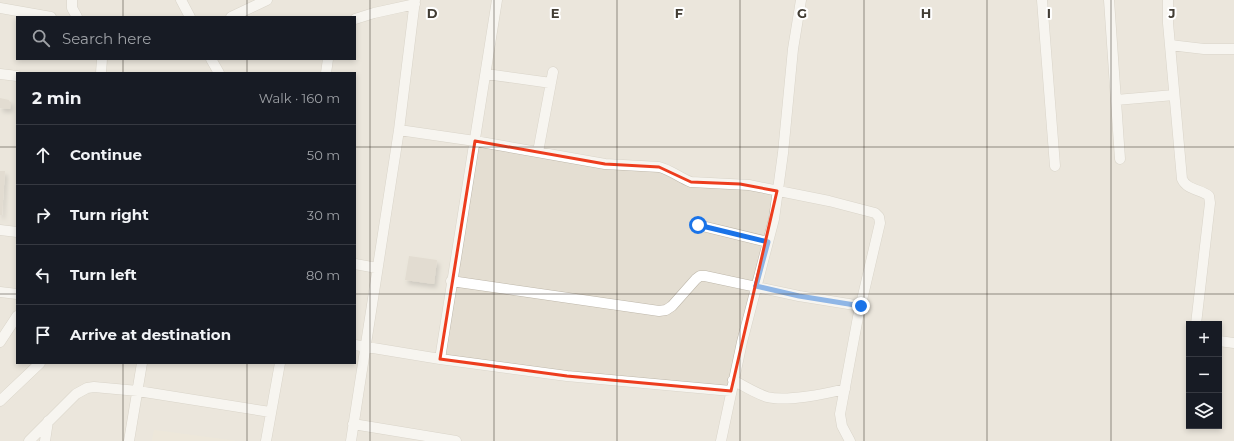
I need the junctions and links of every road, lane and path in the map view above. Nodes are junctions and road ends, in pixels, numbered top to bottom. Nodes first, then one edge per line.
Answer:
1 (72, 0) edge
2 (181, 0) edge
3 (267, 0) edge
4 (497, 0) edge
5 (801, 0) edge
6 (1042, 0) edge
7 (1109, 0) edge
8 (1168, 0) edge
9 (415, 2) edge
10 (0, 8) edge
11 (45, 16) edge
12 (76, 16) edge
13 (189, 16) edge
14 (233, 16) edge
15 (356, 19) edge
16 (1170, 45) junction
17 (1234, 49) edge
18 (102, 60) edge
19 (212, 60) edge
20 (328, 60) edge
21 (101, 72) edge
22 (218, 72) edge
23 (326, 72) edge
24 (553, 72) dead end
25 (0, 74) edge
26 (486, 74) junction
27 (16, 76) edge
28 (551, 83) junction
29 (1174, 95) junction
30 (1116, 100) junction
31 (399, 130) junction
32 (475, 141) junction
33 (538, 152) junction
34 (1120, 159) dead end
35 (1055, 166) dead end
36 (777, 190) junction
37 (698, 225) dead end
38 (0, 230) edge
39 (16, 232) edge
40 (768, 242) junction
41 (356, 264) edge
42 (377, 268) junction
43 (452, 281) junction
44 (756, 286) junction
45 (0, 292) edge
46 (16, 294) edge
47 (861, 306) junction
48 (16, 318) edge
49 (1196, 321) edge
50 (1222, 341) edge
51 (0, 342) edge
52 (1234, 343) edge
53 (360, 346) edge
54 (440, 359) junction
55 (39, 364) edge
56 (142, 364) edge
57 (280, 364) edge
58 (733, 380) junction
59 (845, 389) junction
60 (138, 391) junction
61 (731, 391) junction
62 (0, 401) edge
63 (270, 412) junction
64 (48, 421) junction
65 (353, 424) junction
66 (428, 439) edge
67 (29, 441) edge
68 (45, 441) edge
69 (129, 441) edge
70 (266, 441) edge
71 (351, 441) edge
72 (456, 441) edge
73 (721, 441) edge
74 (850, 441) edge

1 - 12 street
2 - 13 street
3 - 14 street
4 - 26 street
5 - 36 street
6 - 35 street
7 - 30 street
8 - 16 street
9 - 15 street
9 - 31 street
10 - 11 street
16 - 17 street
16 - 29 street
18 - 21 street
19 - 22 street
20 - 23 street
24 - 28 street
25 - 27 street
26 - 28 street
26 - 32 street
28 - 33 street
29 - 30 street
29 - 49 street
30 - 34 street
31 - 32 street
31 - 42 street
32 - 33 street
32 - 43 street
33 - 36 street
36 - 40 street
36 - 47 street
37 - 40 street
38 - 39 street
40 - 44 street
41 - 42 street
42 - 53 street
43 - 44 street
43 - 54 street
44 - 47 street
44 - 58 street
45 - 46 street
47 - 59 street
48 - 51 street
50 - 52 street
53 - 54 street
53 - 65 street
54 - 61 street
55 - 62 street
56 - 60 street
57 - 63 street
58 - 59 street
58 - 61 street
59 - 74 street
60 - 63 street
60 - 64 street
60 - 69 street
61 - 73 street
63 - 70 street
64 - 67 street
64 - 68 street
65 - 66 street
65 - 71 street
66 - 72 street

